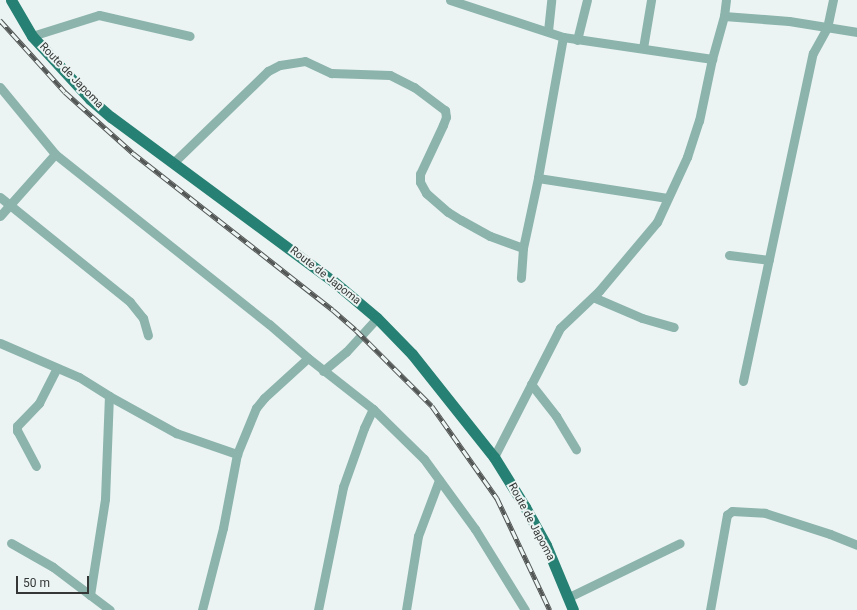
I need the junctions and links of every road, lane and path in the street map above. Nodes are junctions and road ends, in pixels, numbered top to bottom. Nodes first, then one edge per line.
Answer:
1 (11, 0) edge
2 (450, 0) edge
3 (551, 0) edge
4 (586, 0) edge
5 (651, 0) edge
6 (726, 0) edge
7 (833, 0) edge
8 (724, 16) junction
9 (827, 28) junction
10 (548, 31) junction
11 (857, 32) edge
12 (32, 36) junction
13 (190, 36) dead end
14 (563, 37) junction
15 (577, 40) junction
16 (643, 48) junction
17 (712, 59) junction
18 (0, 87) edge
19 (55, 154) junction
20 (174, 162) junction
21 (538, 178) junction
22 (0, 197) edge
23 (668, 198) junction
24 (11, 204) junction
25 (0, 216) edge
26 (524, 248) junction
27 (729, 255) dead end
28 (769, 260) junction
29 (521, 278) dead end
30 (593, 297) junction
31 (377, 318) junction
32 (674, 327) dead end
33 (148, 335) dead end
34 (0, 344) edge
35 (308, 358) junction
36 (57, 368) junction
37 (323, 371) junction
38 (743, 381) dead end
39 (531, 384) junction
40 (109, 396) junction
41 (373, 409) junction
42 (576, 449) dead end
43 (237, 454) junction
44 (494, 456) junction
45 (36, 466) dead end
46 (439, 480) junction
47 (11, 543) dead end
48 (680, 543) dead end
49 (857, 545) edge
50 (90, 595) junction
51 (568, 597) junction
52 (110, 610) edge
53 (202, 610) edge
54 (318, 610) edge
55 (406, 610) edge
56 (525, 610) edge
57 (573, 610) edge
58 (710, 610) edge

1 - 12 main road, Route de Japoma
2 - 10 street
3 - 10 street
4 - 15 street
5 - 16 street
6 - 8 street
7 - 9 street
8 - 9 street
8 - 17 street
9 - 11 street
9 - 28 street
10 - 14 street
12 - 13 street
12 - 20 main road, Route de Japoma
14 - 15 street
14 - 21 street
15 - 16 street
16 - 17 street
17 - 23 street
18 - 19 street
19 - 24 street
19 - 35 street
20 - 26 street
20 - 31 main road, Route de Japoma
21 - 23 street
21 - 26 street
22 - 24 street
23 - 30 street
24 - 25 street
24 - 33 street
26 - 29 street
27 - 28 street
28 - 38 street
30 - 32 street
30 - 39 street
31 - 37 street
31 - 44 main road, Route de Japoma
34 - 36 street
35 - 37 street
35 - 43 street
36 - 40 street
36 - 45 street
37 - 41 street
39 - 42 street
39 - 44 street
40 - 43 street
40 - 50 street
41 - 46 street
41 - 54 street
43 - 53 street
44 - 51 main road, Route de Japoma
46 - 55 street
46 - 56 street
47 - 50 street
48 - 51 street
49 - 58 street
50 - 52 street
51 - 57 main road, Route de Japoma

